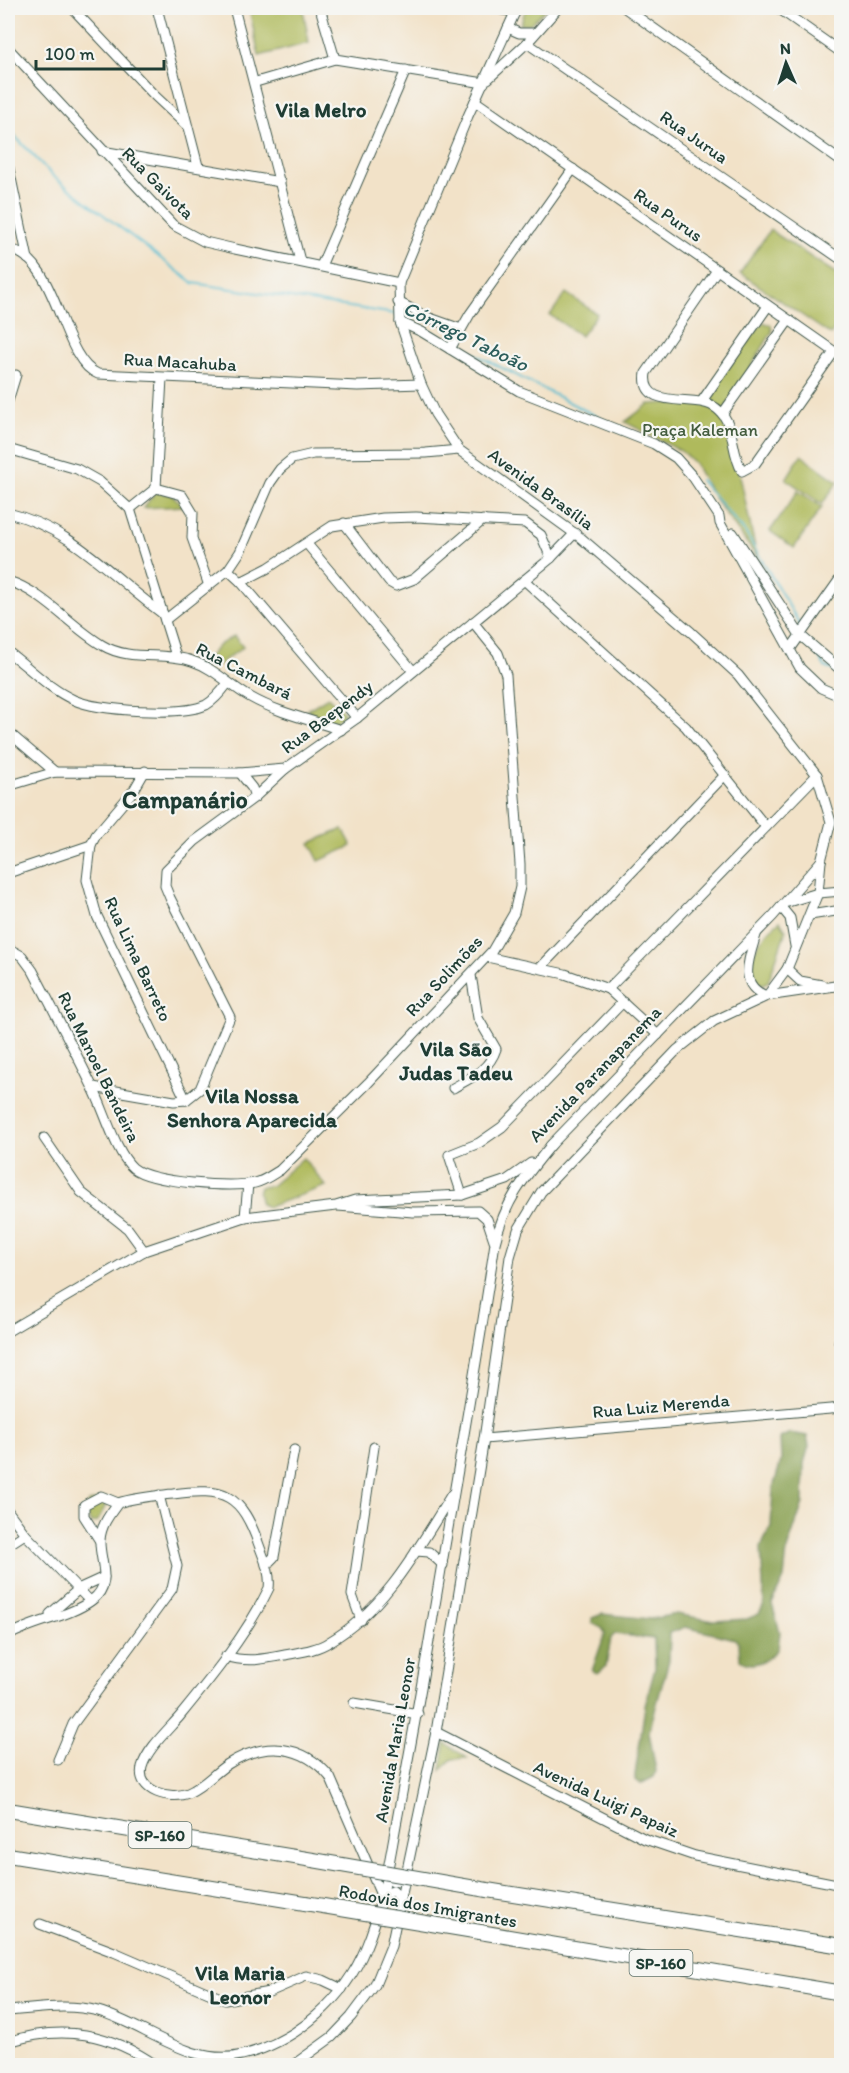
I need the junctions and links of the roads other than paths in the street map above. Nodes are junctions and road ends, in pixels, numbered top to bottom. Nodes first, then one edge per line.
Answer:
1 (72, 8) edge
2 (157, 8) edge
3 (234, 8) edge
4 (320, 8) edge
5 (490, 8) edge
6 (558, 8) edge
7 (625, 8) edge
8 (778, 8) edge
9 (517, 10) edge
10 (508, 28) junction
11 (535, 33) junction
12 (527, 43) junction
13 (8, 48) edge
14 (842, 53) edge
15 (335, 59) junction
16 (406, 70) junction
17 (256, 82) junction
18 (484, 83) junction
19 (475, 101) junction
20 (187, 126) junction
21 (102, 151) junction
22 (842, 162) edge
23 (8, 164) edge
24 (198, 166) junction
25 (573, 169) junction
26 (280, 182) junction
27 (8, 249) edge
28 (28, 259) junction
29 (300, 261) junction
30 (842, 261) edge
31 (321, 267) junction
32 (717, 270) junction
33 (399, 283) junction
34 (398, 302) junction
35 (768, 306) junction
36 (789, 320) junction
37 (400, 322) junction
38 (461, 329) junction
39 (450, 349) junction
40 (838, 354) edge
41 (16, 375) dead end
42 (162, 378) junction
43 (421, 384) junction
44 (8, 401) edge
45 (702, 401) junction
46 (723, 413) junction
47 (8, 449) edge
48 (459, 450) junction
49 (156, 488) junction
50 (130, 509) junction
51 (8, 513) edge
52 (719, 516) junction
53 (483, 520) junction
54 (344, 523) junction
55 (575, 533) junction
56 (307, 544) junction
57 (551, 558) junction
58 (228, 570) junction
59 (842, 576) edge
60 (8, 580) edge
61 (524, 580) junction
62 (241, 582) junction
63 (208, 583) junction
64 (164, 617) junction
65 (473, 622) junction
66 (800, 635) junction
67 (791, 648) junction
68 (8, 652) edge
69 (176, 656) junction
70 (413, 671) junction
71 (842, 671) edge
72 (228, 683) junction
73 (842, 697) edge
74 (357, 718) junction
75 (341, 730) junction
76 (8, 732) edge
77 (285, 769) junction
78 (146, 771) junction
79 (55, 772) junction
80 (240, 773) junction
81 (725, 775) junction
82 (818, 775) junction
83 (8, 786) edge
84 (255, 796) junction
85 (831, 822) junction
86 (842, 822) edge
87 (766, 826) junction
88 (91, 845) junction
89 (821, 861) junction
90 (8, 873) edge
91 (842, 891) edge
92 (818, 893) junction
93 (783, 905) junction
94 (842, 910) edge
95 (810, 915) junction
96 (757, 932) junction
97 (795, 949) junction
98 (8, 956) edge
99 (487, 957) junction
100 (540, 968) junction
101 (787, 969) junction
102 (471, 975) junction
103 (838, 985) edge
104 (608, 989) junction
105 (768, 996) junction
106 (623, 1002) junction
107 (657, 1035) junction
108 (93, 1087) junction
109 (453, 1088) dead end
110 (186, 1100) junction
111 (44, 1138) dead end
112 (552, 1144) junction
113 (248, 1184) junction
114 (462, 1195) junction
115 (336, 1206) junction
116 (245, 1217) junction
117 (495, 1243) junction
118 (144, 1251) junction
119 (842, 1326) edge
120 (8, 1331) edge
121 (481, 1338) junction
122 (498, 1339) junction
123 (839, 1342) dead end
124 (842, 1408) edge
125 (484, 1439) junction
126 (374, 1447) dead end
127 (294, 1450) dead end
128 (455, 1490) junction
129 (159, 1496) junction
130 (118, 1503) junction
131 (8, 1511) edge
132 (25, 1534) junction
133 (100, 1541) junction
134 (8, 1545) edge
135 (416, 1551) junction
136 (443, 1564) junction
137 (267, 1565) junction
138 (104, 1577) junction
139 (80, 1588) junction
140 (90, 1601) junction
141 (43, 1619) junction
142 (361, 1620) junction
143 (8, 1636) edge
144 (226, 1656) junction
145 (354, 1703) dead end
146 (418, 1714) junction
147 (436, 1732) junction
148 (58, 1760) dead end
149 (8, 1810) edge
150 (8, 1855) edge
151 (387, 1870) junction
152 (408, 1877) junction
153 (842, 1885) edge
154 (381, 1896) junction
155 (401, 1899) junction
156 (40, 1924) dead end
157 (842, 1946) edge
158 (342, 1989) junction
159 (842, 1993) edge
160 (8, 2011) edge
161 (8, 2042) edge
162 (157, 2066) edge
163 (292, 2066) edge

1 - 20 street
2 - 20 street
3 - 17 street
4 - 15 street
5 - 9 street
6 - 11 street, Avenida Brasília
7 - 22 street
8 - 14 street
9 - 10 street, Avenida Brasília
10 - 11 street
10 - 18 street, Avenida Brasília
11 - 12 street, Avenida Brasília
12 - 18 street, Avenida Brasília
12 - 30 street, Rua Jurua
13 - 21 street, Rua Gaivota
15 - 16 street
15 - 17 street
16 - 18 street
16 - 31 street
17 - 26 street
18 - 19 street, Avenida Brasília
19 - 25 street, Rua Purus
19 - 33 street, Avenida Brasília
20 - 24 street
21 - 24 street
21 - 29 street, Rua Gaivota
23 - 28 street
24 - 26 street
25 - 32 street, Rua Purus
25 - 38 street
26 - 29 street
27 - 28 street, Rua Macahuba
28 - 42 street, Rua Macahuba
29 - 31 street, Rua Gaivota
31 - 33 street, Rua Gaivota
32 - 35 street, Rua Purus
32 - 45 street
33 - 34 street, Avenida Brasília
34 - 37 street, Avenida Brasília
34 - 38 street
35 - 36 street, Rua Purus
35 - 45 street
36 - 40 street, Rua Purus
36 - 46 street
37 - 39 street
37 - 43 street, Avenida Brasília
38 - 39 street
39 - 52 street
40 - 46 street
41 - 44 street
42 - 43 street, Rua Macahuba
42 - 49 street
43 - 48 street, Avenida Brasília
45 - 46 street
47 - 50 street
48 - 55 street, Avenida Brasília
48 - 58 street
49 - 50 street
49 - 63 street
50 - 64 street
51 - 64 street
52 - 66 street
52 - 67 street
53 - 54 street
53 - 54 street
53 - 57 street
54 - 56 street
55 - 57 street, Rua Baependy
55 - 82 street, Avenida Brasília
56 - 62 street
56 - 70 street
57 - 61 street, Rua Baependy
58 - 62 street
58 - 63 street
59 - 66 street
60 - 69 street, Rua Cambará
61 - 65 street, Rua Baependy
61 - 81 street
62 - 74 street
63 - 64 street
64 - 69 street
65 - 70 street, Rua Baependy
65 - 99 street, Rua Solimões
66 - 67 street
66 - 71 street
67 - 73 street
68 - 72 street
69 - 72 street, Rua Cambará
70 - 74 street, Rua Baependy
72 - 75 street, Rua Cambará
74 - 75 street, Rua Baependy
75 - 77 street, Rua Baependy
76 - 79 street
77 - 80 street, Rua Baependy
77 - 84 street
78 - 79 street, Rua Baependy
78 - 80 street, Rua Baependy
78 - 88 street, Rua Lima Barreto
79 - 83 street, Rua Baependy
80 - 84 street
81 - 87 street
81 - 100 street
82 - 85 street, Avenida Brasília
82 - 87 street
84 - 110 street
85 - 86 street
85 - 89 street, Avenida Brasília
87 - 104 street
88 - 90 street
88 - 110 street, Rua Lima Barreto
89 - 92 street, Avenida Brasília
89 - 93 street, Avenida Brasília
91 - 92 street, Avenida Paranapanema
92 - 93 street, Avenida Paranapanema
92 - 95 street, Avenida Brasília
93 - 96 street, Avenida Paranapanema
93 - 97 street
94 - 95 street
95 - 97 street
96 - 105 street
96 - 107 street, Avenida Paranapanema
97 - 101 street
98 - 108 street, Rua Manoel Bandeira
99 - 100 street
99 - 102 street, Rua Solimões
100 - 104 street
101 - 103 street
101 - 105 street
102 - 109 street
102 - 113 street, Rua Solimões
103 - 105 street
104 - 106 street
105 - 122 street, Avenida Maria Leonor
106 - 107 street
106 - 114 street
107 - 112 street, Avenida Paranapanema
108 - 110 street
108 - 113 street, Rua Manoel Bandeira
111 - 118 street
112 - 114 street, Avenida Paranapanema
112 - 117 street, Avenida Maria Leonor
113 - 116 street
114 - 115 street, Avenida Paranapanema
115 - 116 street, Avenida Paranapanema
115 - 117 street, Avenida Paranapanema
116 - 118 street, Avenida Paranapanema
117 - 121 street, Avenida Maria Leonor
118 - 120 street, Avenida Paranapanema
119 - 123 street
121 - 122 street
121 - 128 street, Avenida Maria Leonor
122 - 125 street, Avenida Maria Leonor
124 - 125 street, Rua Luiz Merenda
125 - 147 street, Avenida Maria Leonor
126 - 142 street
127 - 137 street
128 - 135 street
128 - 136 street, Avenida Maria Leonor
129 - 130 street
129 - 137 street
129 - 148 street
130 - 133 street
130 - 133 street
131 - 132 street
132 - 134 street
132 - 139 street
133 - 138 street
135 - 136 street
135 - 142 street
136 - 146 street, Avenida Maria Leonor
137 - 144 street
138 - 139 street
138 - 140 street
139 - 140 street
139 - 141 street
140 - 141 street
141 - 143 street
142 - 144 street
144 - 154 street
145 - 146 street
146 - 151 street, Avenida Maria Leonor
147 - 152 street, Avenida Maria Leonor
147 - 153 street, Avenida Luigi Papaiz
149 - 157 highway, Rodovia dos Imigrantes / SP-160, bridge
150 - 159 highway, Rodovia dos Imigrantes / SP-160, bridge
151 - 152 street
151 - 154 street, Avenida Maria Leonor
152 - 155 street, Avenida Maria Leonor
154 - 155 street
154 - 158 street, Avenida Maria Leonor
155 - 163 street, Avenida Maria Leonor
156 - 158 street
158 - 160 street, Avenida Maria Leonor
161 - 162 street

